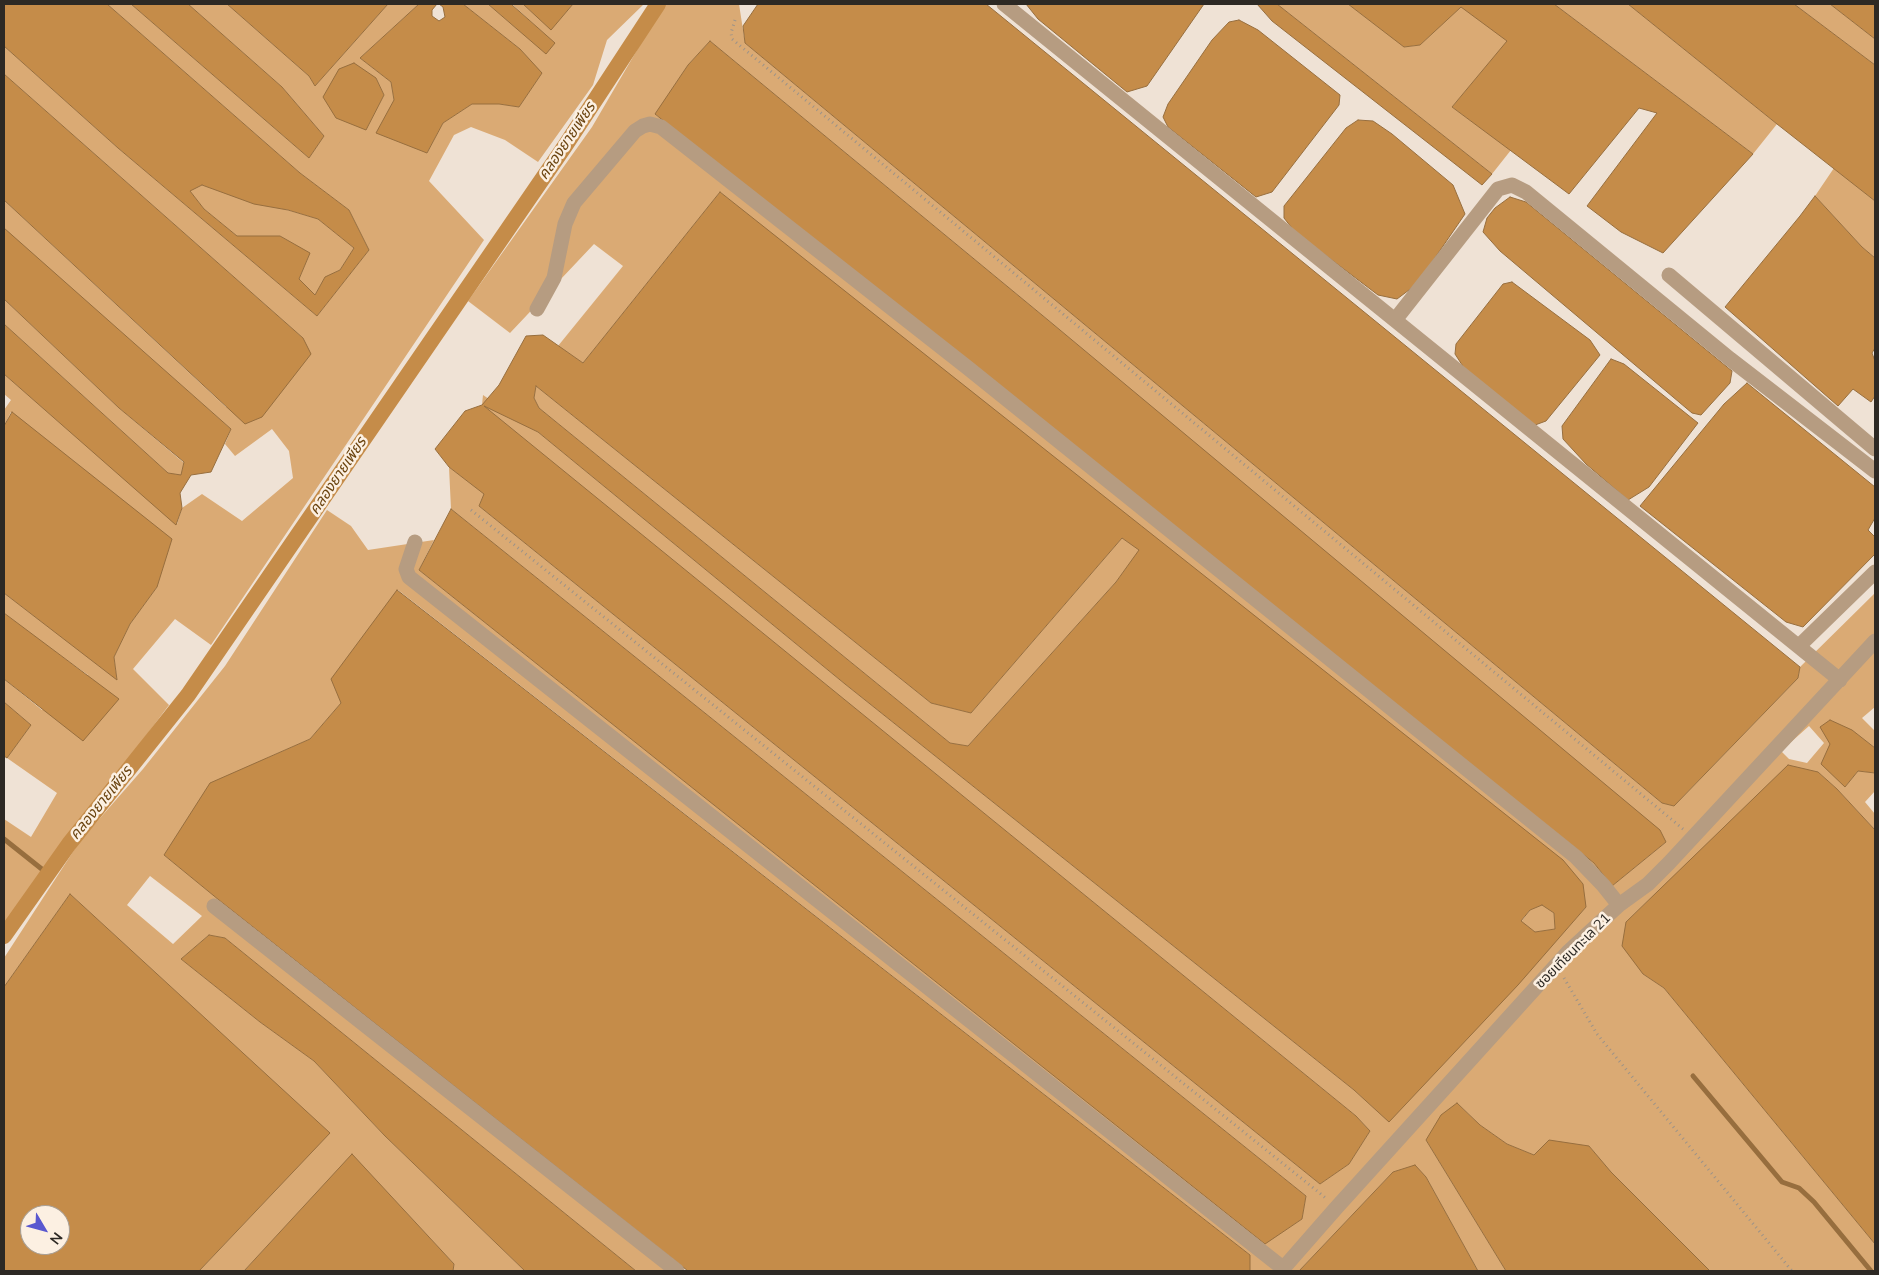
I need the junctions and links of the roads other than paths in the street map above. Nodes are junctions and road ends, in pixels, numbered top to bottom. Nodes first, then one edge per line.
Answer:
1 (1004, 4) edge
2 (1669, 275) dead end
3 (537, 309) dead end
4 (1395, 320) junction
5 (1875, 448) edge
6 (1875, 471) edge
7 (415, 542) dead end
8 (1875, 572) edge
9 (1875, 641) edge
10 (1799, 646) junction
11 (1840, 680) junction
12 (1619, 905) junction
13 (214, 906) dead end
14 (1282, 1270) edge
15 (677, 1271) edge

1 - 4 street
2 - 5 street
3 - 12 street
4 - 6 street
4 - 10 street
7 - 14 street
8 - 10 street
9 - 11 street, ซอยเทียนทะเล 21
10 - 11 street
11 - 12 street, ซอยเทียนทะเล 21
12 - 14 street, ซอยเทียนทะเล 21
13 - 15 street

